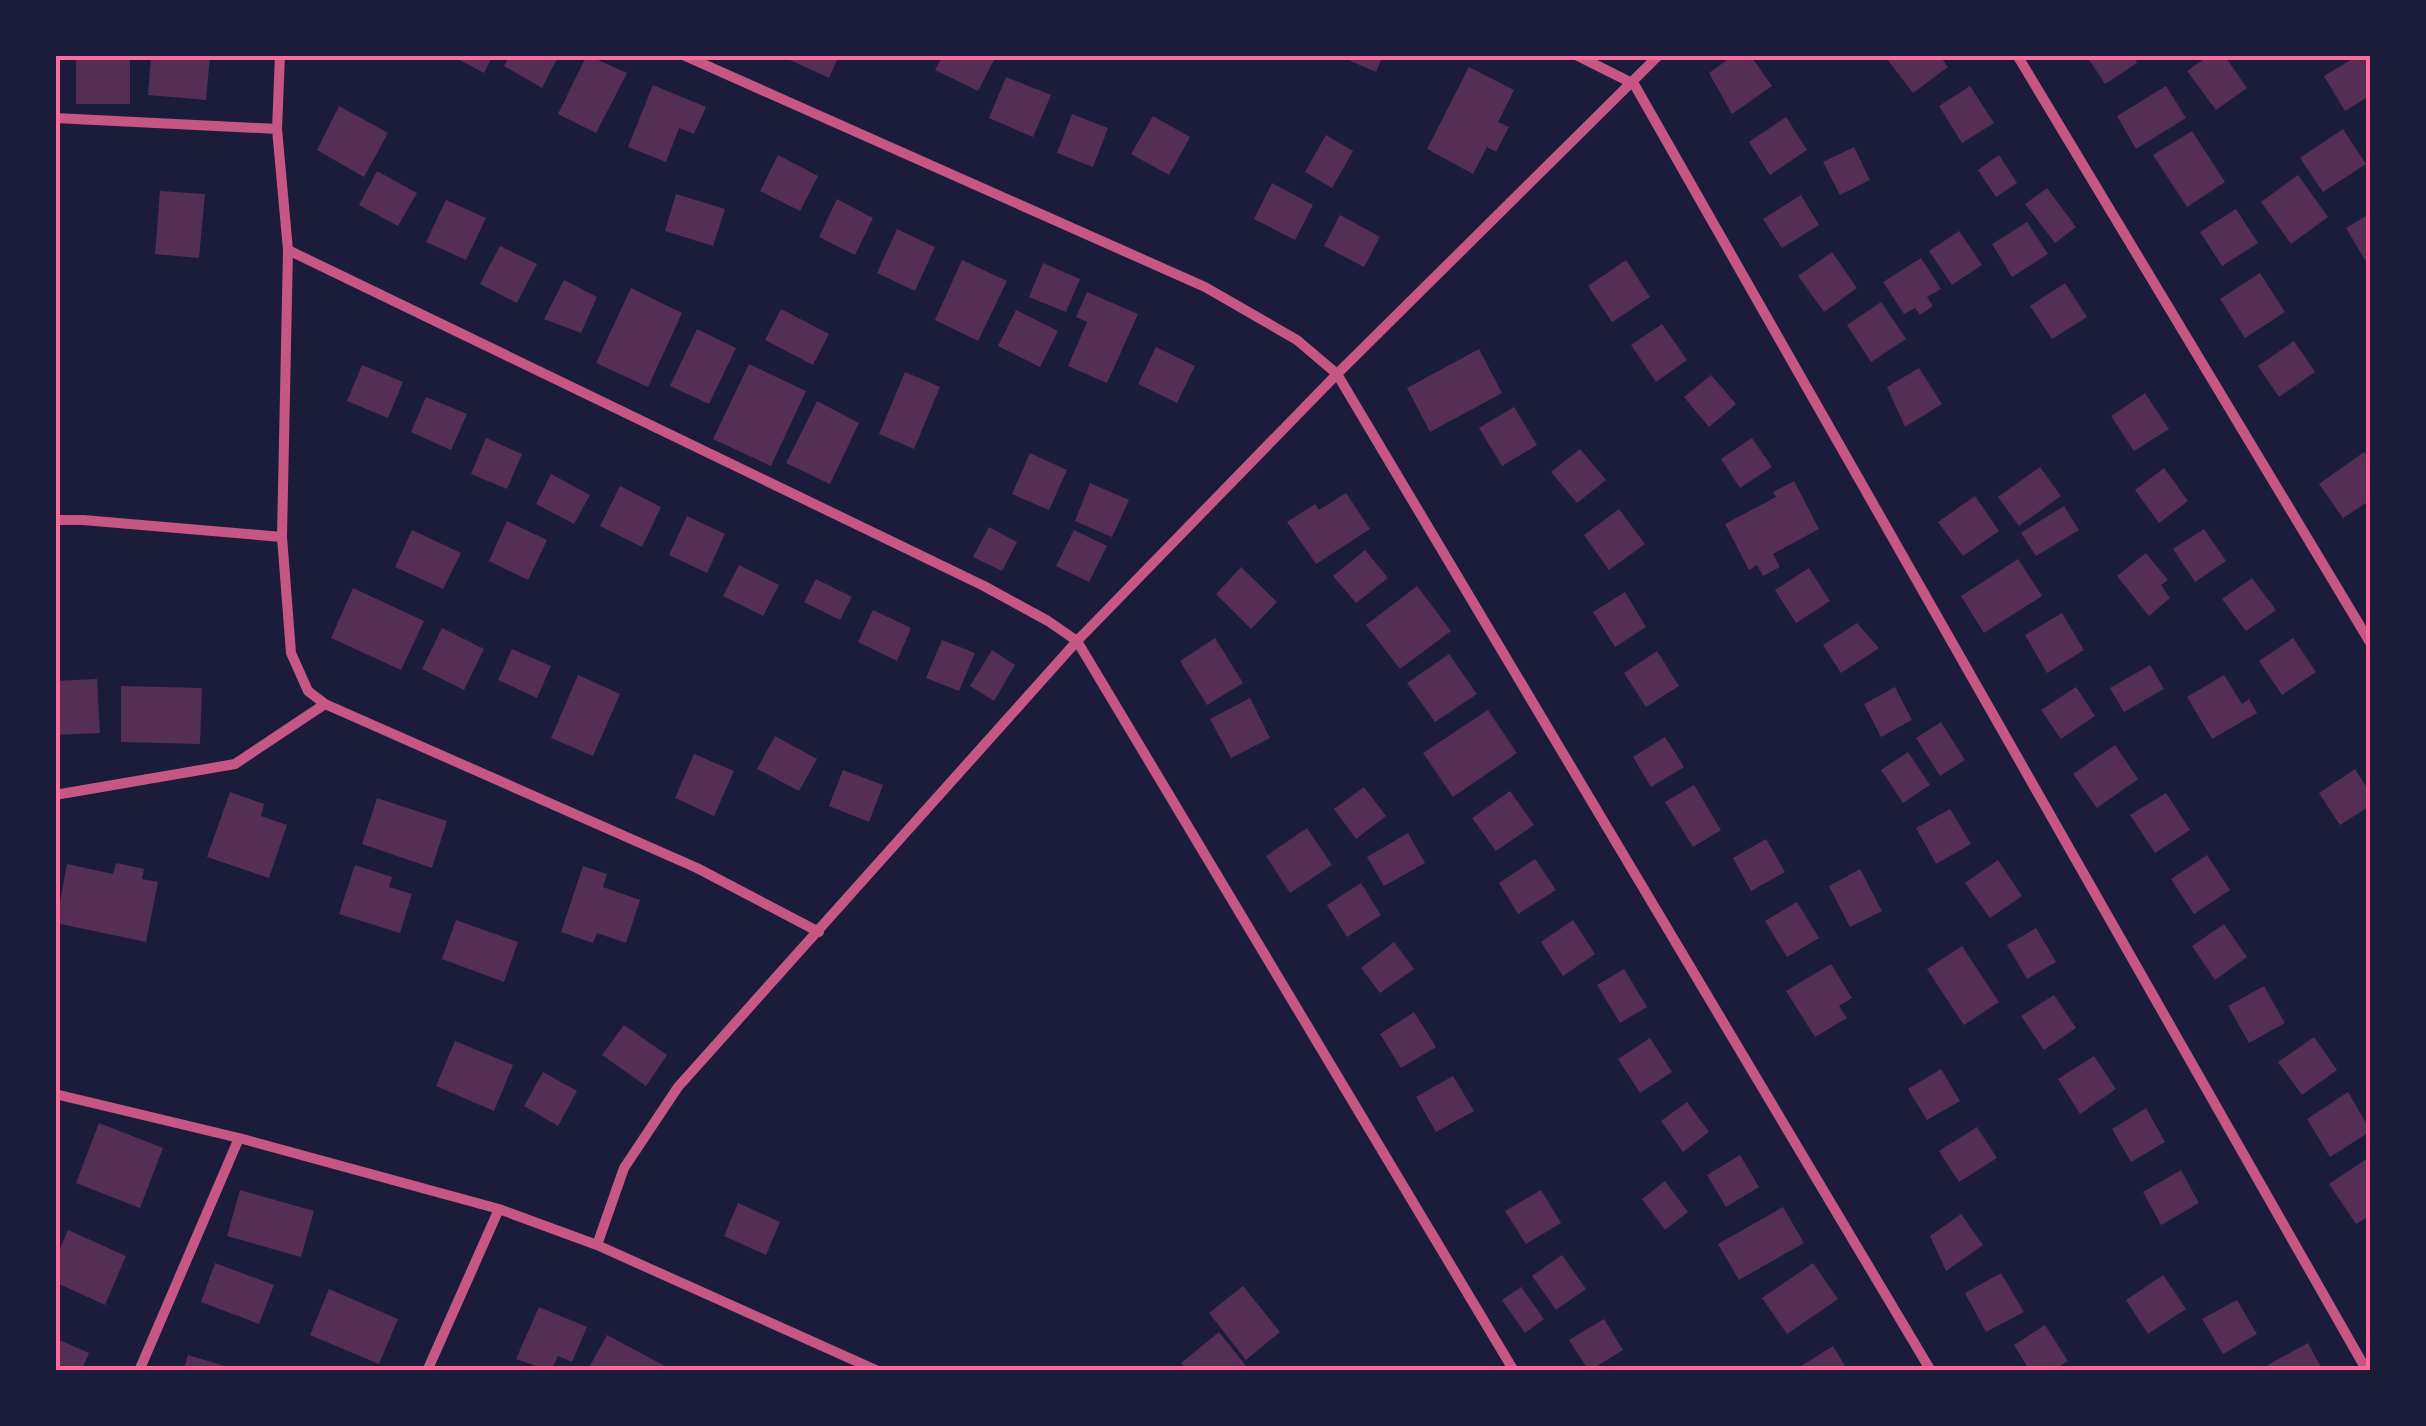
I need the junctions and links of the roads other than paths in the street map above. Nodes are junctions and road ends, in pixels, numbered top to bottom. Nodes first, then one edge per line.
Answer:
1 (280, 55) edge
2 (683, 55) edge
3 (1576, 55) edge
4 (1660, 55) edge
5 (2016, 55) edge
6 (1634, 84) junction
7 (55, 118) edge
8 (277, 129) junction
9 (288, 250) junction
10 (1337, 374) junction
11 (55, 520) edge
12 (282, 537) junction
13 (1076, 641) junction
14 (2371, 644) edge
15 (324, 704) junction
16 (55, 795) edge
17 (819, 932) junction
18 (55, 1094) edge
19 (239, 1138) junction
20 (499, 1210) junction
21 (597, 1245) junction
22 (138, 1371) edge
23 (428, 1371) edge
24 (878, 1371) edge
25 (1514, 1371) edge
26 (1931, 1371) edge
27 (2367, 1371) edge

1 - 8 street
2 - 10 street
3 - 6 street
4 - 6 street
5 - 14 street
6 - 10 street
6 - 27 street
7 - 8 street
8 - 9 street
9 - 12 street
9 - 13 street
10 - 13 street
10 - 26 street
11 - 12 street
12 - 15 street
13 - 17 street
13 - 25 street
15 - 16 street
15 - 17 street
17 - 21 street
18 - 19 street
19 - 20 street
19 - 22 street
20 - 21 street
20 - 23 street
21 - 24 street

